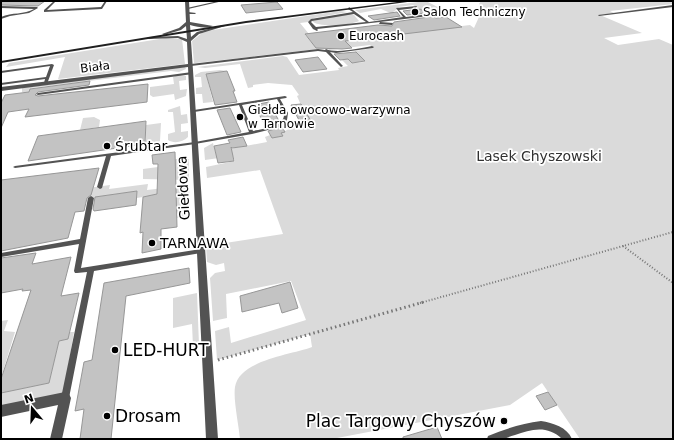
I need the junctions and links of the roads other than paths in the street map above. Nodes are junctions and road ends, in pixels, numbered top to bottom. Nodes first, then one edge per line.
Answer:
1 (55, 1) edge
2 (106, 1) edge
3 (187, 1) edge
4 (222, 1) edge
5 (413, 1) edge
6 (673, 6) edge
7 (1, 7) edge
8 (416, 7) dead end
9 (188, 8) junction
10 (348, 8) junction
11 (194, 13) dead end
12 (188, 14) junction
13 (355, 14) junction
14 (364, 14) dead end
15 (428, 15) dead end
16 (599, 15) dead end
17 (1, 18) edge
18 (405, 18) junction
19 (368, 22) junction
20 (228, 24) junction
21 (392, 24) dead end
22 (372, 25) dead end
23 (188, 27) junction
24 (146, 38) junction
25 (189, 42) junction
26 (372, 47) dead end
27 (326, 50) junction
28 (1, 62) edge
29 (341, 66) dead end
30 (192, 69) junction
31 (1, 72) edge
32 (47, 80) junction
33 (1, 84) edge
34 (1, 89) edge
35 (38, 94) dead end
36 (285, 97) dead end
37 (278, 98) junction
38 (240, 104) junction
39 (194, 111) junction
40 (252, 133) junction
41 (195, 143) junction
42 (109, 154) junction
43 (15, 167) dead end
44 (100, 187) dead end
45 (91, 198) dead end
46 (83, 241) junction
47 (201, 251) junction
48 (1, 255) edge
49 (91, 269) junction
50 (65, 398) junction
51 (1, 411) edge
52 (56, 439) edge
53 (212, 439) edge
54 (491, 439) edge
55 (568, 439) edge

1 - 2 lane
3 - 9 street, Giełdowa
4 - 9 lane
5 - 10 main road
6 - 16 lane
7 - 17 lane
8 - 18 lane
9 - 12 street, Giełdowa
10 - 13 lane
10 - 20 main road
11 - 12 lane
12 - 23 street, Giełdowa
13 - 14 lane
13 - 19 lane
13 - 19 lane
15 - 18 lane
18 - 19 lane
19 - 21 lane
19 - 22 lane
20 - 23 main road
20 - 23 street
20 - 25 street
23 - 24 main road
23 - 24 street
23 - 25 street, Giełdowa
24 - 25 street
24 - 28 main road
25 - 30 street, Giełdowa
26 - 27 lane
27 - 29 lane
27 - 30 lane
30 - 32 street, Biała
30 - 35 lane
30 - 39 street, Giełdowa
31 - 32 lane
32 - 33 lane
32 - 34 street, Biała
36 - 37 lane
37 - 38 lane
37 - 40 lane
38 - 39 lane
38 - 40 lane
39 - 41 street, Giełdowa
40 - 41 lane
41 - 42 lane
41 - 47 street, Giełdowa
42 - 43 lane
42 - 44 lane
45 - 46 lane
46 - 48 lane
46 - 49 lane
47 - 49 lane
47 - 53 street, Giełdowa
49 - 50 lane
50 - 51 street
50 - 52 street
54 - 55 lane

